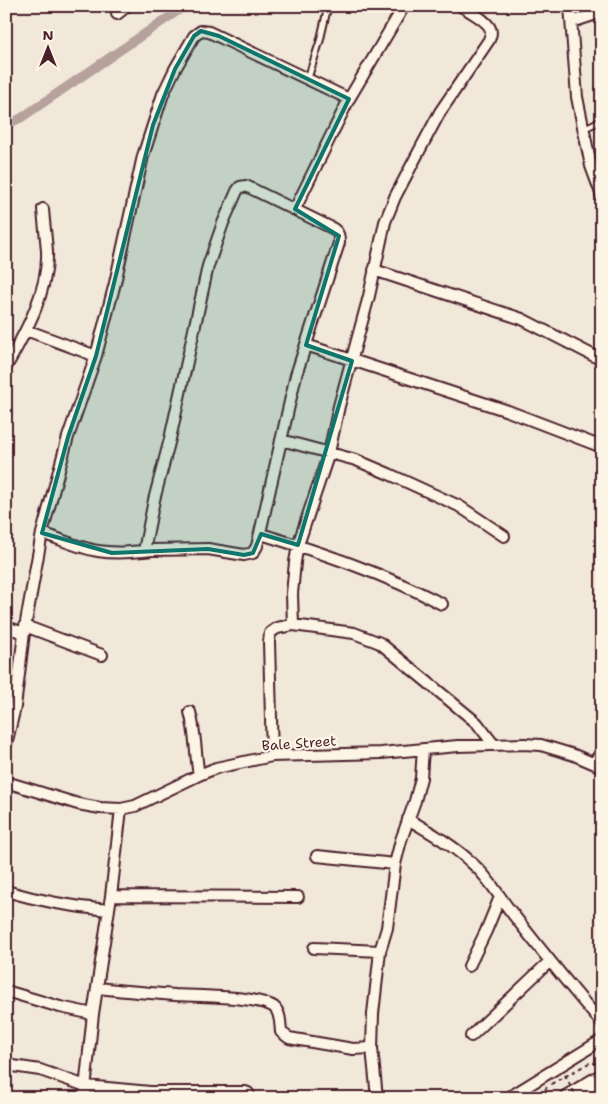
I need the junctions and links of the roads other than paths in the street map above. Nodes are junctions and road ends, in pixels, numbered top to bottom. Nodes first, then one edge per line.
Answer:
1 (127, 6) edge
2 (328, 6) edge
3 (404, 6) edge
4 (460, 6) edge
5 (570, 6) edge
6 (602, 12) edge
7 (117, 14) dead end
8 (572, 22) junction
9 (308, 78) junction
10 (349, 99) junction
11 (602, 120) edge
12 (582, 129) junction
13 (602, 196) edge
14 (43, 209) dead end
15 (295, 210) junction
16 (374, 270) junction
17 (26, 330) junction
18 (306, 345) junction
19 (96, 356) junction
20 (602, 360) edge
21 (352, 361) junction
22 (6, 367) edge
23 (281, 440) junction
24 (602, 446) edge
25 (329, 453) junction
26 (42, 533) junction
27 (261, 534) junction
28 (504, 536) dead end
29 (298, 545) junction
30 (144, 551) junction
31 (442, 604) dead end
32 (293, 625) junction
33 (6, 627) edge
34 (25, 629) junction
35 (102, 656) dead end
36 (190, 712) dead end
37 (6, 745) edge
38 (494, 745) junction
39 (423, 749) junction
40 (602, 750) edge
41 (272, 756) junction
42 (598, 765) edge
43 (199, 774) junction
44 (7, 784) edge
45 (120, 808) junction
46 (408, 818) junction
47 (317, 856) dead end
48 (395, 864) junction
49 (6, 891) edge
50 (111, 896) junction
51 (298, 897) dead end
52 (500, 897) junction
53 (108, 910) junction
54 (314, 948) dead end
55 (380, 951) junction
56 (549, 962) junction
57 (468, 966) dead end
58 (98, 988) junction
59 (6, 991) edge
60 (93, 1014) junction
61 (602, 1023) edge
62 (471, 1036) dead end
63 (602, 1040) edge
64 (372, 1048) junction
65 (6, 1065) edge
66 (602, 1077) edge
67 (86, 1086) junction
68 (602, 1088) edge
69 (84, 1098) edge
70 (251, 1098) edge
71 (377, 1098) edge
72 (508, 1098) edge
73 (567, 1098) edge
74 (586, 1098) edge

1 - 7 street
2 - 9 lane
3 - 10 street
4 - 16 street
5 - 8 street
6 - 8 street
8 - 12 street
9 - 10 street
9 - 19 street
10 - 15 street
11 - 12 lane
12 - 13 street
14 - 17 street
15 - 18 street
15 - 30 street
16 - 20 street
16 - 21 street
17 - 19 street
17 - 22 street
18 - 21 street
18 - 23 street
19 - 26 street
21 - 24 street
21 - 25 street
23 - 25 street
23 - 27 street
25 - 28 street
25 - 29 street
26 - 30 street
26 - 34 street
27 - 29 street
27 - 30 street
29 - 31 street
29 - 32 street
32 - 38 street
32 - 41 street
33 - 34 street
34 - 35 street
34 - 37 street
36 - 43 street
38 - 39 street, Bale Street
38 - 42 street, Bale Street
39 - 41 street, Bale Street
39 - 46 street
40 - 42 street
41 - 43 street, Bale Street
43 - 45 street, Bale Street
44 - 45 street, Bale Street
45 - 50 street
46 - 48 street
46 - 52 street
47 - 48 street
48 - 55 street
49 - 53 street
50 - 51 street
50 - 53 street
52 - 56 street
52 - 57 street
53 - 58 street
54 - 55 street
55 - 64 street
56 - 61 street
56 - 62 street
58 - 60 street
58 - 64 street
59 - 60 street
60 - 67 street
63 - 72 street
64 - 71 street
65 - 67 street
66 - 73 main road
67 - 69 street
67 - 70 street
68 - 74 highway

